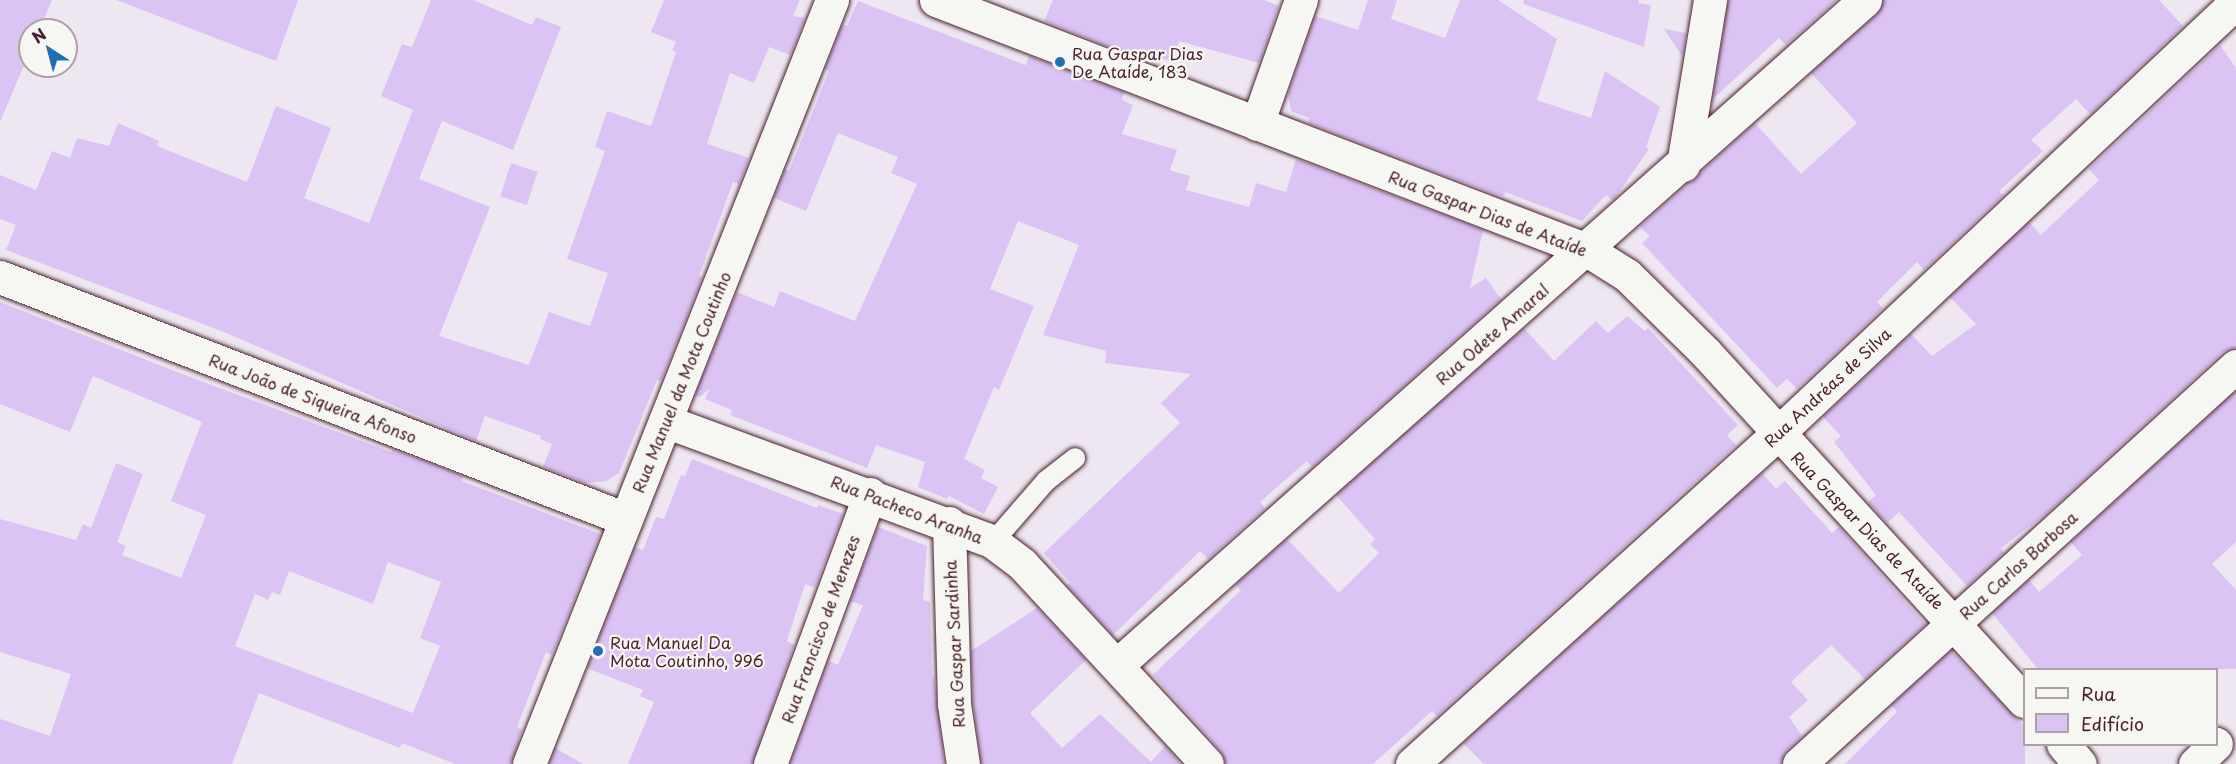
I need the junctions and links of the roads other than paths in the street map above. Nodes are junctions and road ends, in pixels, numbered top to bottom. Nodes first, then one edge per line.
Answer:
1 (832, 0) edge
2 (936, 0) edge
3 (1301, 0) edge
4 (1710, 0) edge
5 (1865, 0) edge
6 (2229, 4) edge
7 (1257, 124) junction
8 (1683, 165) junction
9 (1587, 250) junction
10 (0, 277) edge
11 (2236, 366) edge
12 (665, 422) junction
13 (1776, 434) junction
14 (1075, 458) dead end
15 (870, 494) junction
16 (626, 519) junction
17 (949, 524) junction
18 (993, 542) junction
19 (1955, 622) junction
20 (1117, 665) junction
21 (2023, 699) edge
22 (2236, 726) edge
23 (2218, 742) edge
24 (2065, 746) edge
25 (2214, 746) edge
26 (529, 764) edge
27 (770, 764) edge
28 (963, 764) edge
29 (1207, 764) edge
30 (1412, 764) edge
31 (1799, 764) edge
32 (2080, 764) edge
33 (2195, 764) edge

1 - 12 street, Rua Manuel da Mota Coutinho
2 - 7 street, Rua Gaspar Dias de Ataíde
3 - 7 street
4 - 8 street
5 - 8 street, Rua Odete Amaral
6 - 13 street, Rua Andréas de Silva
7 - 9 street, Rua Gaspar Dias de Ataíde
8 - 9 street, Rua Odete Amaral
9 - 13 street, Rua Gaspar Dias de Ataíde
9 - 20 street, Rua Odete Amaral
10 - 16 street, Rua João de Siqueira Afonso
11 - 19 street, Rua Carlos Barbosa
12 - 15 street, Rua Pacheco Aranha
12 - 16 street, Rua Manuel da Mota Coutinho
13 - 19 street, Rua Gaspar Dias de Ataíde
13 - 30 street, Rua Andréas de Silva
14 - 18 lane
15 - 17 street, Rua Pacheco Aranha
15 - 27 street, Rua Francisco de Menezes
16 - 26 street, Rua Manuel da Mota Coutinho
17 - 18 street, Rua Pacheco Aranha
17 - 28 street, Rua Gaspar Sardinha
18 - 20 street, Rua Pacheco Aranha
19 - 21 street, Rua Gaspar Dias de Ataíde
19 - 31 street, Rua Carlos Barbosa
20 - 29 street, Rua Pacheco Aranha
22 - 23 street
24 - 32 street
25 - 33 street

